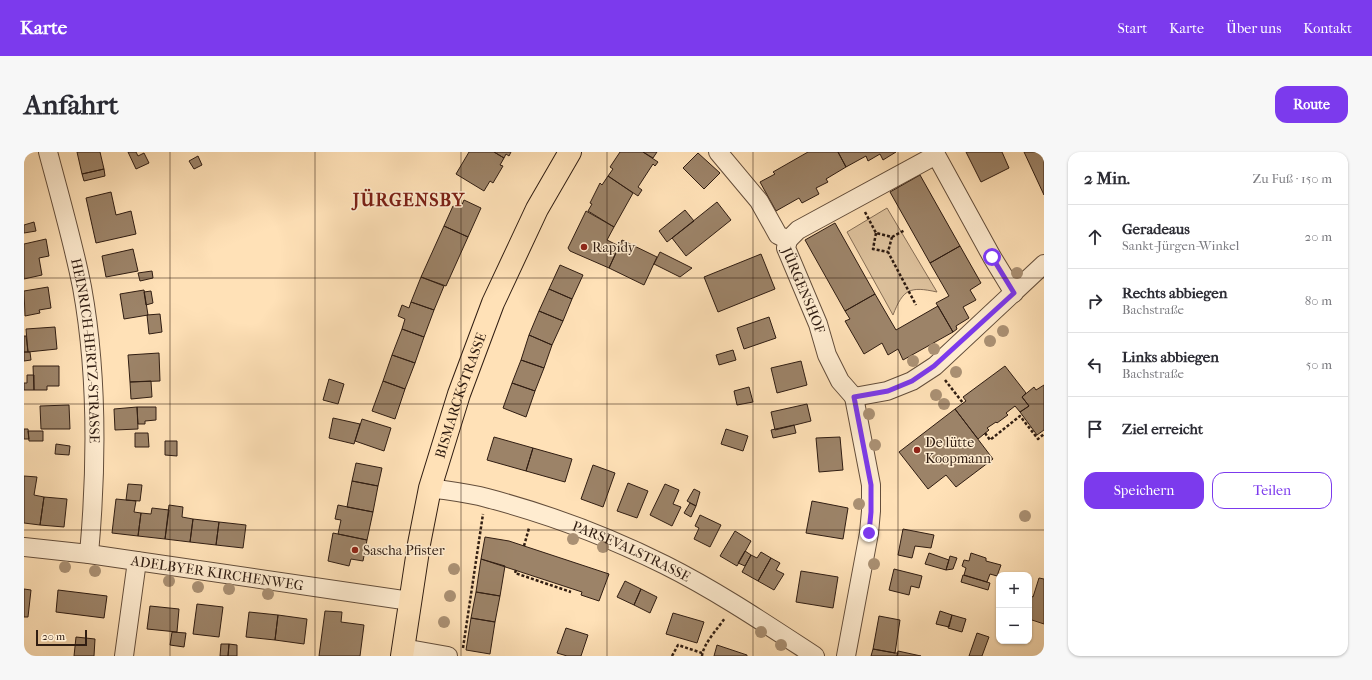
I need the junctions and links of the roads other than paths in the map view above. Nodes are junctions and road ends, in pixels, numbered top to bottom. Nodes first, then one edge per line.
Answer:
1 (48, 152) edge
2 (570, 152) edge
3 (718, 152) edge
4 (936, 153) edge
5 (788, 240) junction
6 (1044, 264) edge
7 (1014, 293) junction
8 (854, 397) junction
9 (430, 488) junction
10 (24, 547) edge
11 (90, 554) junction
12 (137, 561) junction
13 (410, 601) junction
14 (403, 652) edge
15 (455, 652) edge
16 (124, 656) edge
17 (815, 656) edge
18 (846, 656) edge

1 - 11 street, HEINRICH-HERTZ-STRASSE
2 - 9 main road, BISMARCKSTRASSE
3 - 5 street, JÜRGENSHOF
4 - 5 street
4 - 7 street
5 - 8 street, JÜRGENSHOF
6 - 7 street
7 - 8 street
8 - 18 street
9 - 13 main road, BISMARCKSTRASSE
9 - 17 street, PARSEVALSTRASSE
10 - 11 street, ADELBYER KIRCHENWEG
11 - 12 street, ADELBYER KIRCHENWEG
12 - 13 street, ADELBYER KIRCHENWEG
12 - 16 street
13 - 14 main road, BISMARCKSTRASSE
14 - 15 street

